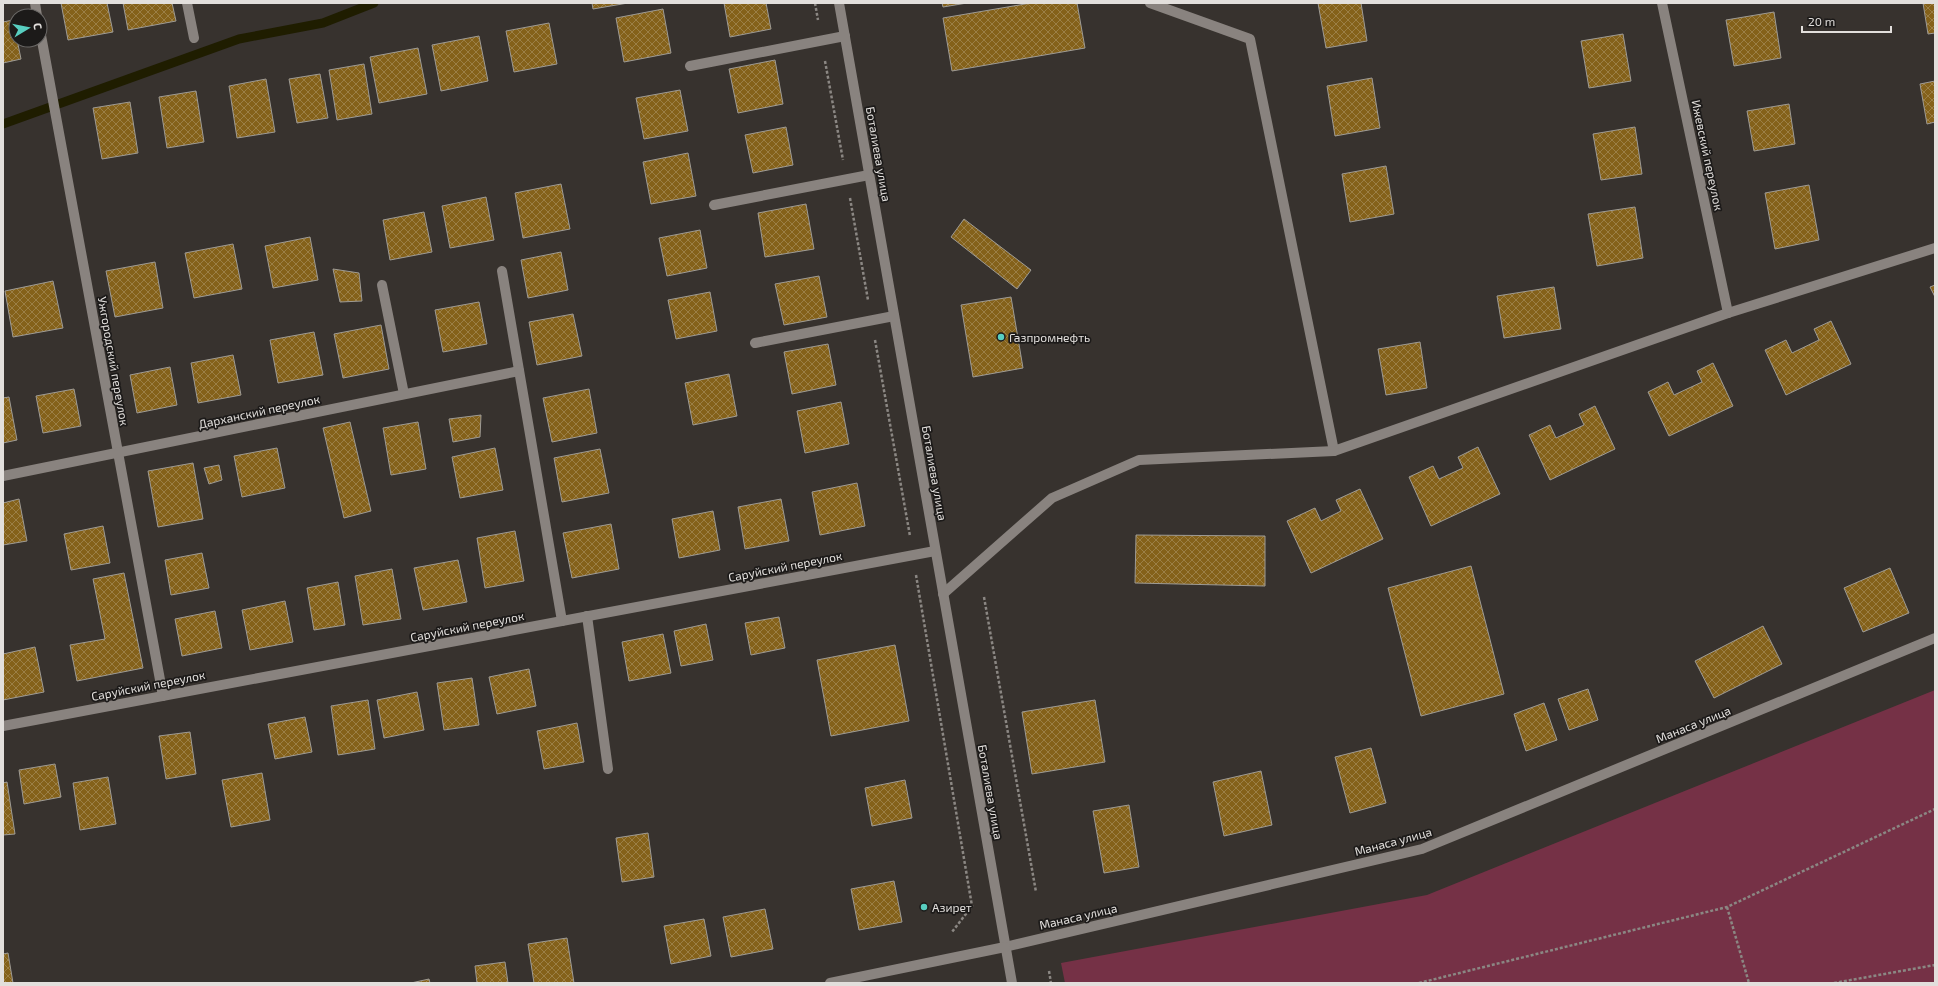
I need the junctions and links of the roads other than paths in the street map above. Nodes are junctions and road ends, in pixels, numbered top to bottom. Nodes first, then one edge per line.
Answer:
1 (187, 3) edge
2 (839, 3) edge
3 (1150, 3) edge
4 (1662, 3) edge
5 (845, 36) junction
6 (194, 38) dead end
7 (43, 48) edge
8 (690, 66) dead end
9 (869, 176) junction
10 (714, 205) dead end
11 (1935, 248) edge
12 (502, 271) dead end
13 (382, 285) dead end
14 (1728, 313) junction
15 (894, 316) junction
16 (755, 343) dead end
17 (519, 371) junction
18 (404, 394) junction
19 (1334, 450) junction
20 (117, 453) junction
21 (3, 476) edge
22 (935, 551) junction
23 (943, 594) junction
24 (588, 616) junction
25 (562, 621) junction
26 (1935, 638) edge
27 (163, 696) junction
28 (3, 726) edge
29 (608, 769) dead end
30 (1005, 947) junction
31 (830, 983) edge
32 (1012, 983) edge

1 - 6 street
2 - 5 street, Боталиева улица
3 - 19 street
4 - 14 street, Ижевский переулок
5 - 8 street
5 - 9 street, Боталиева улица
7 - 20 street, Ужгородский переулок
9 - 10 street
9 - 15 street, Боталиева улица
11 - 14 street
12 - 17 street
13 - 18 street
14 - 19 street
15 - 16 street
15 - 22 street, Боталиева улица
17 - 18 street, Дарханский переулок
17 - 25 street
18 - 20 street, Дарханский переулок
19 - 23 street
20 - 21 street, Дарханский переулок
20 - 27 street, Ужгородский переулок
22 - 23 street, Боталиева улица
22 - 24 street, Саруйский переулок
23 - 30 street, Боталиева улица
24 - 25 street, Саруйский переулок
24 - 29 street
25 - 27 street, Саруйский переулок
26 - 30 street, Манаса улица
27 - 28 street, Саруйский переулок
30 - 31 street, Манаса улица
30 - 32 street, Боталиева улица

